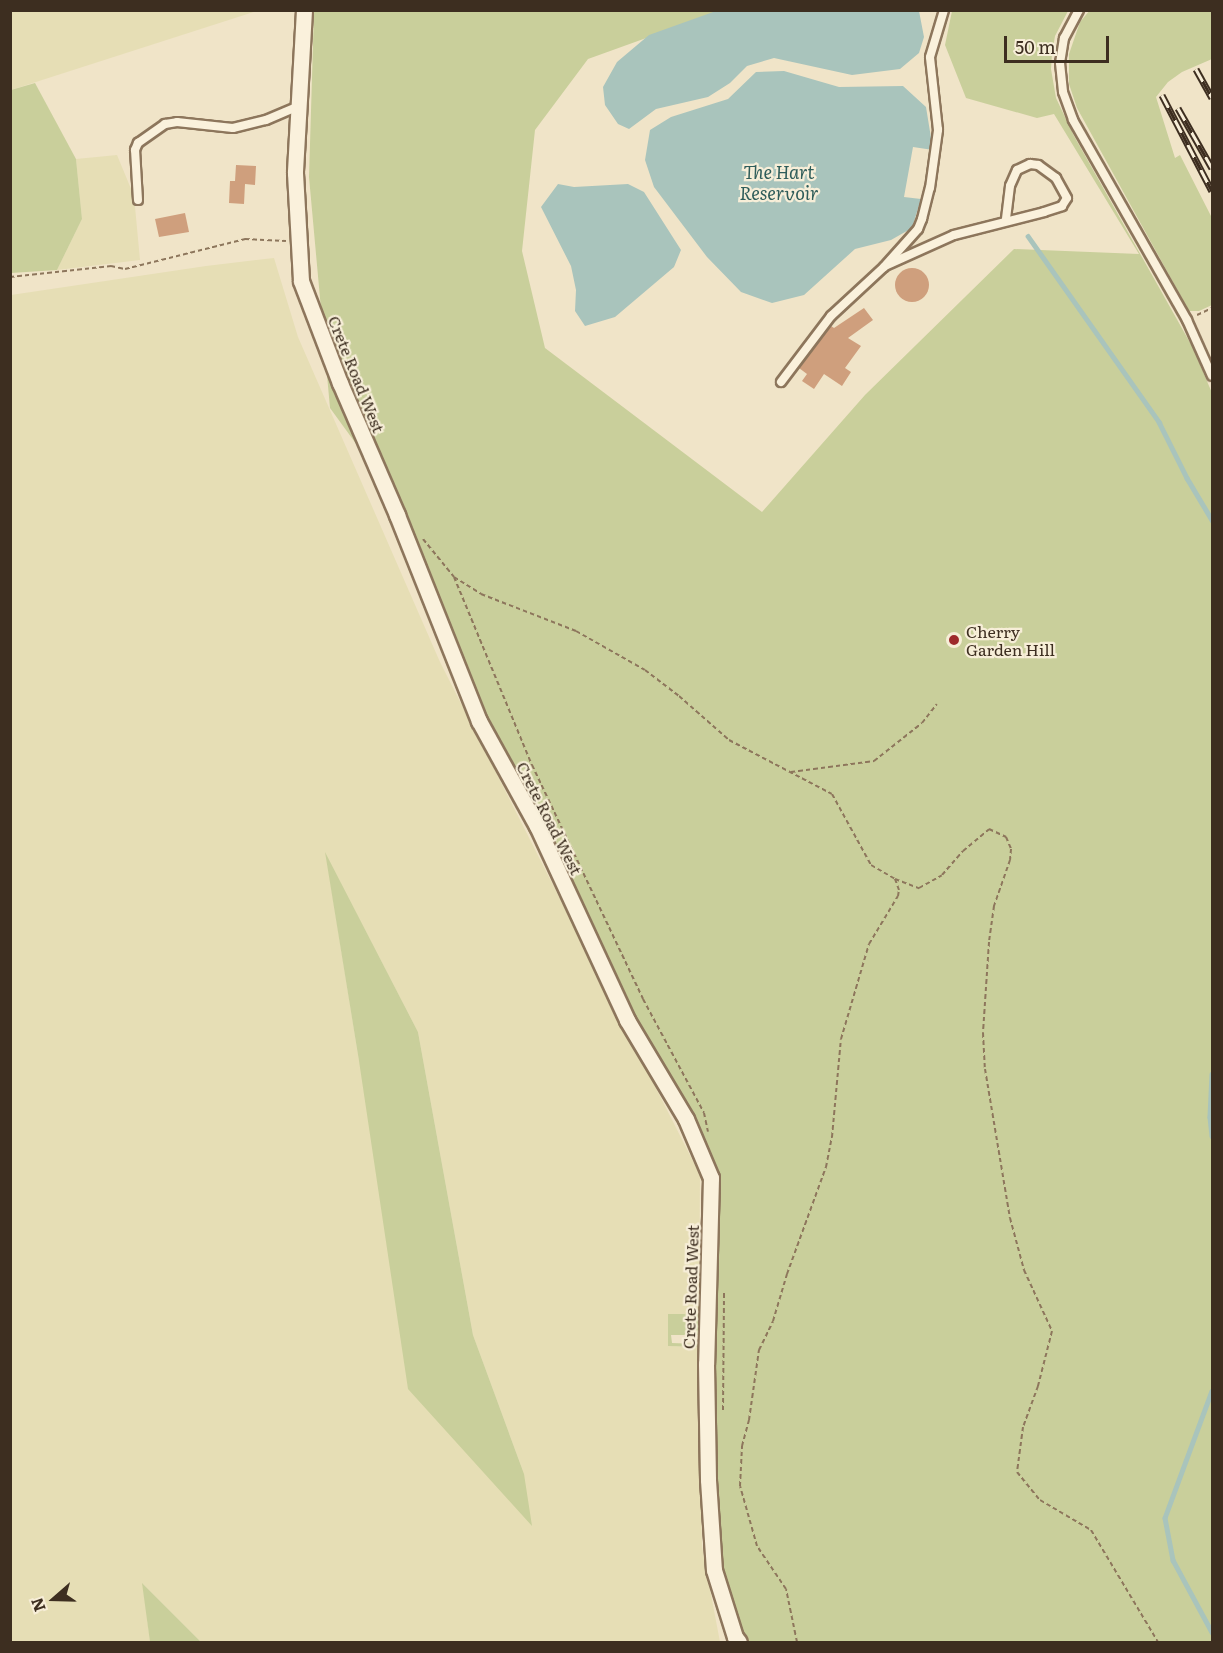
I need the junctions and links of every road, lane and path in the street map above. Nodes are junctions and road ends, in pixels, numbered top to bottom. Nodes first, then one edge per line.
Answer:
1 (304, 10) edge
2 (944, 10) edge
3 (1079, 10) edge
4 (299, 106) junction
5 (138, 200) dead end
6 (1006, 221) junction
7 (298, 241) junction
8 (884, 267) junction
9 (10, 277) edge
10 (1212, 308) edge
11 (1187, 320) junction
12 (1212, 376) edge
13 (781, 382) dead end
14 (421, 536) dead end
15 (454, 577) junction
16 (938, 704) dead end
17 (791, 772) junction
18 (895, 879) junction
19 (709, 1134) dead end
20 (724, 1290) dead end
21 (723, 1419) dead end
22 (739, 1642) edge
23 (797, 1642) edge
24 (1158, 1642) edge

1 - 4 street, Crete Road West
2 - 8 lane
3 - 11 lane
4 - 5 lane
4 - 7 street, Crete Road West
6 - 6 lane
6 - 8 lane
7 - 9 path
7 - 22 street, Crete Road West
8 - 13 lane
10 - 11 path
11 - 12 lane
14 - 15 path
15 - 17 path
15 - 19 path
16 - 17 path
17 - 18 path
18 - 23 path
18 - 24 path
20 - 21 path

